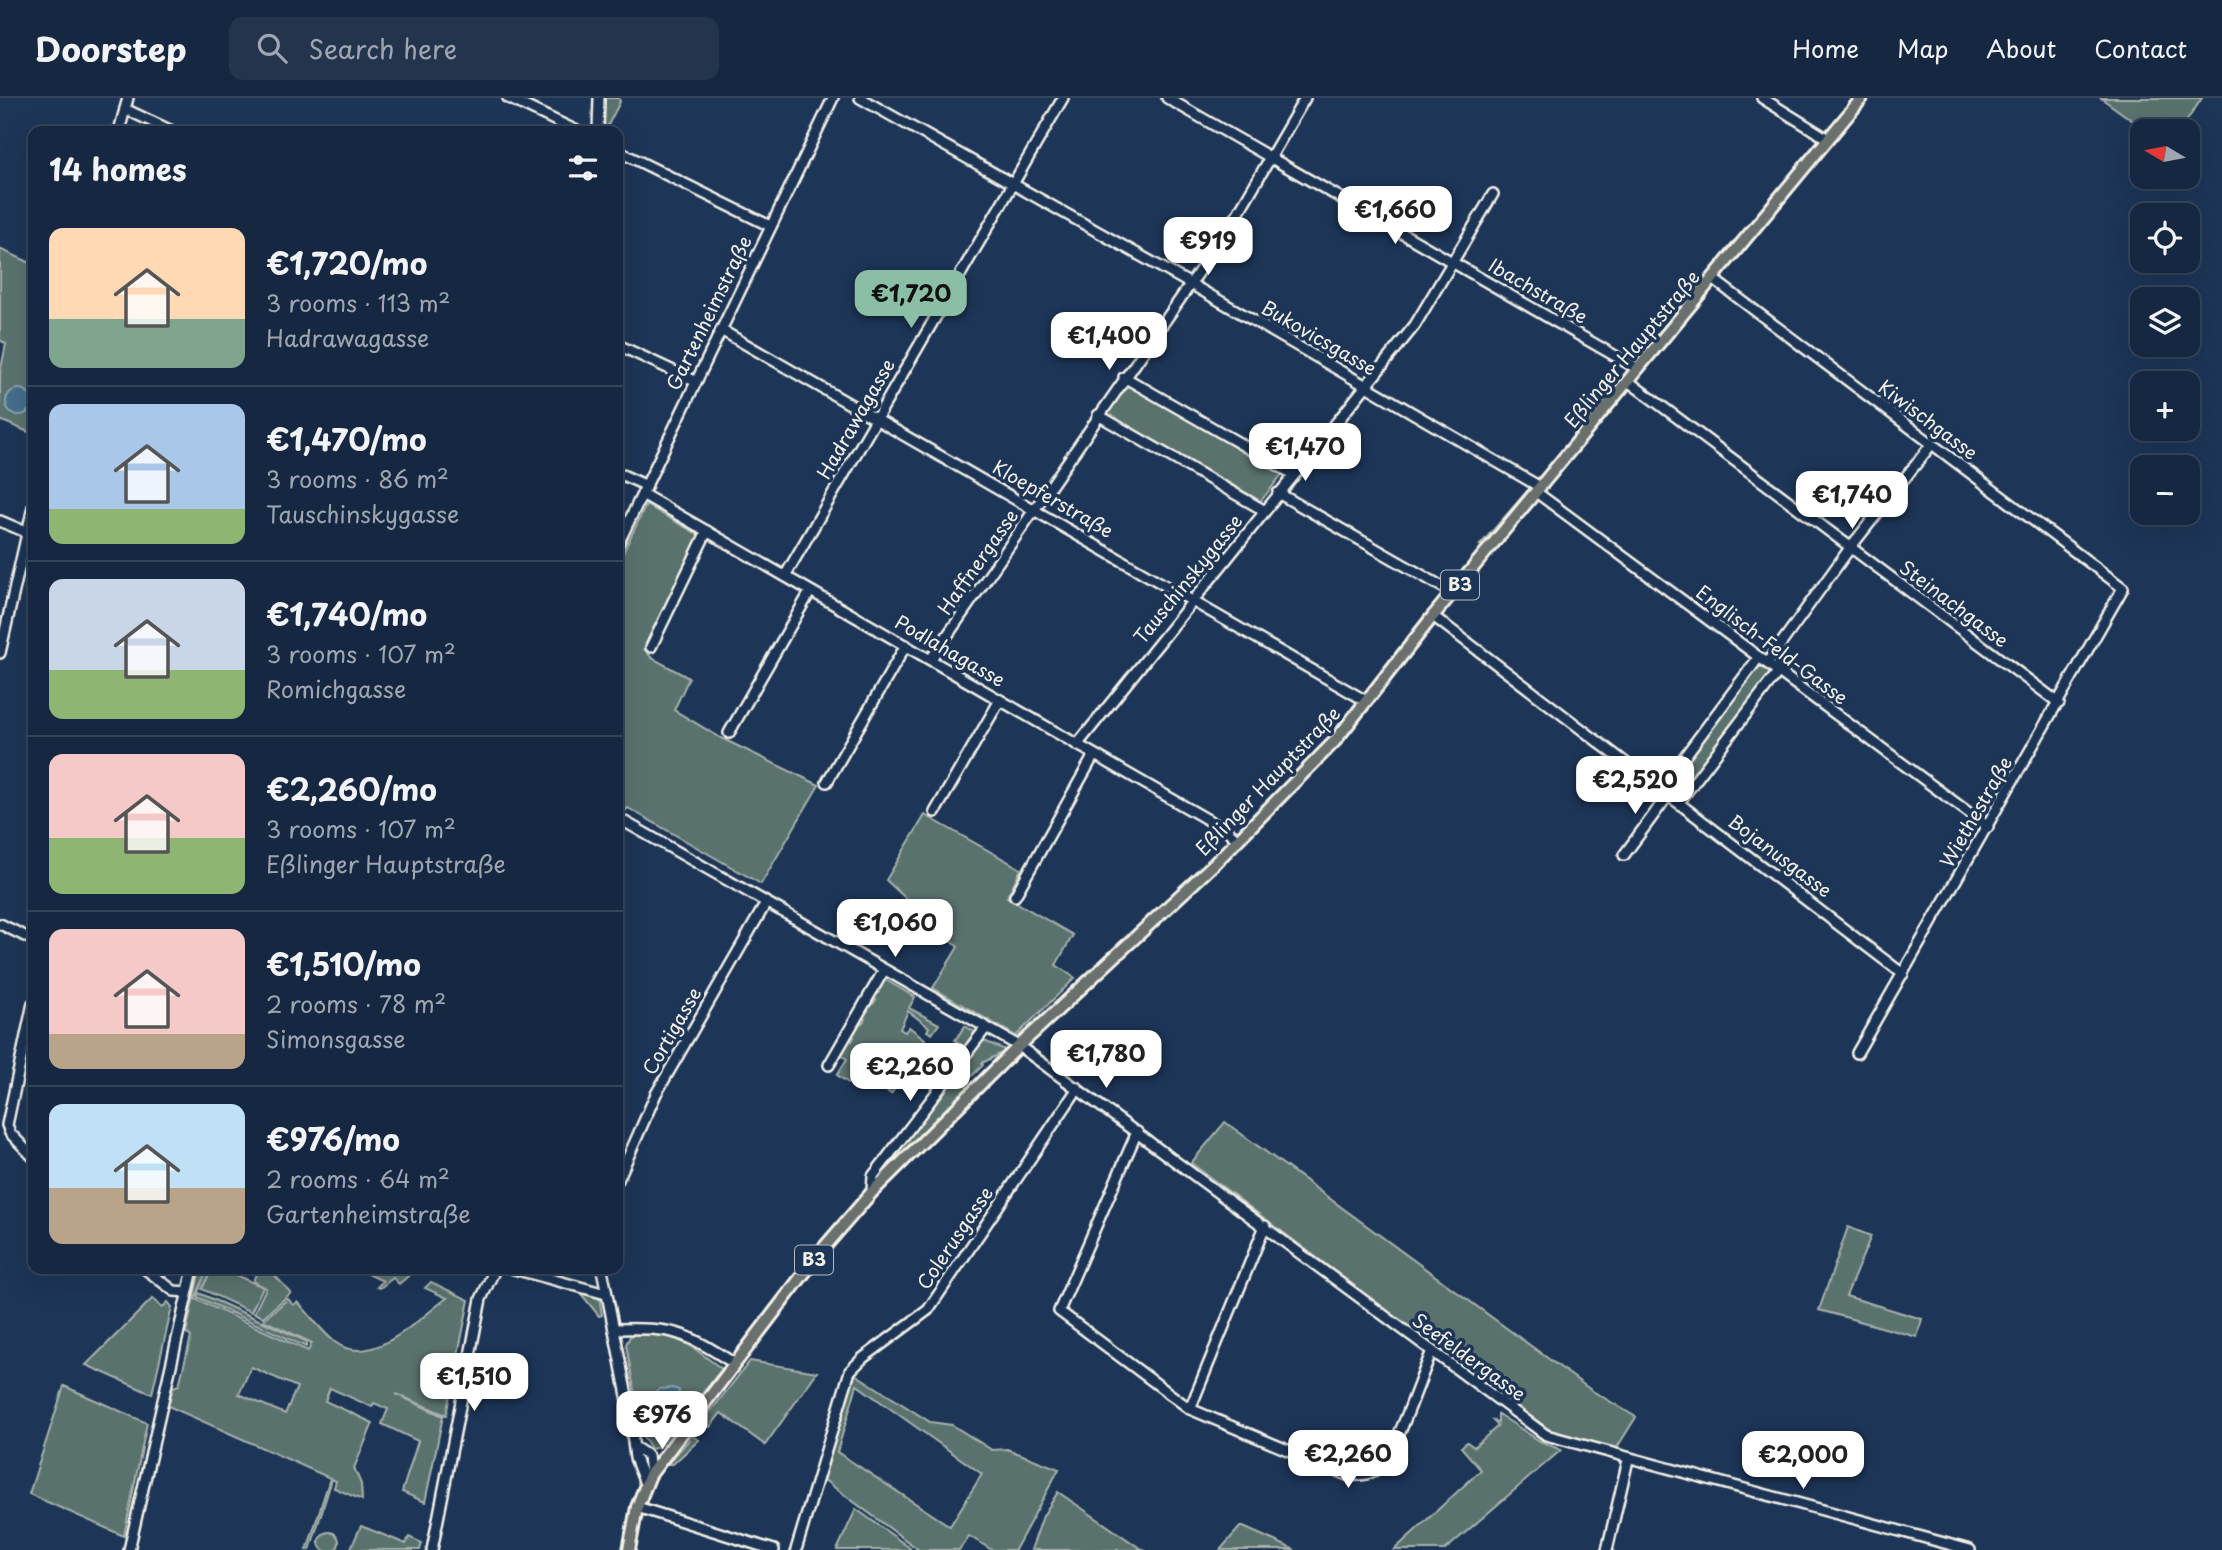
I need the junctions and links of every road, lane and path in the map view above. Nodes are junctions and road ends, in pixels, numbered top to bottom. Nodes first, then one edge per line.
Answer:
1 (128, 98) edge
2 (508, 98) edge
3 (599, 98) edge
4 (833, 98) edge
5 (860, 98) edge
6 (1063, 98) edge
7 (1167, 98) edge
8 (1306, 98) edge
9 (1762, 98) edge
10 (1862, 98) edge
11 (125, 109) junction
12 (120, 126) edge
13 (161, 126) edge
14 (567, 126) edge
15 (598, 126) edge
16 (1828, 139) junction
17 (623, 153) edge
18 (1270, 158) junction
19 (1014, 184) junction
20 (1493, 194) dead end
21 (770, 226) junction
22 (1452, 262) junction
23 (1713, 279) junction
24 (1189, 283) junction
25 (721, 330) junction
26 (623, 347) edge
27 (1638, 369) junction
28 (1124, 377) junction
29 (1628, 381) junction
30 (695, 382) junction
31 (1368, 387) junction
32 (1098, 415) junction
33 (877, 418) junction
34 (1931, 445) junction
35 (1293, 474) junction
36 (623, 476) edge
37 (645, 490) junction
38 (1538, 490) junction
39 (1278, 493) junction
40 (1036, 509) junction
41 (1265, 511) junction
42 (0, 521) edge
43 (707, 531) junction
44 (28, 533) edge
45 (623, 534) edge
46 (28, 542) edge
47 (1850, 548) junction
48 (785, 576) junction
49 (2123, 588) joint
50 (810, 592) junction
51 (1453, 593) junction
52 (1192, 600) junction
53 (1433, 617) junction
54 (906, 645) junction
55 (650, 647) dead end
56 (0, 653) edge
57 (932, 659) junction
58 (1763, 660) junction
59 (1778, 672) junction
60 (1000, 700) junction
61 (1366, 701) junction
62 (2059, 703) junction
63 (729, 733) dead end
64 (1077, 745) junction
65 (1094, 755) junction
66 (827, 782) dead end
67 (1665, 791) junction
68 (1679, 802) junction
69 (935, 812) dead end
70 (623, 821) edge
71 (1988, 827) junction
72 (1238, 840) junction
73 (1624, 855) dead end
74 (1015, 896) dead end
75 (766, 903) junction
76 (0, 925) edge
77 (28, 938) edge
78 (884, 970) junction
79 (1903, 974) junction
80 (28, 1026) edge
81 (985, 1029) junction
82 (1019, 1046) junction
83 (1857, 1053) dead end
84 (829, 1065) dead end
85 (1078, 1088) junction
86 (1137, 1132) junction
87 (28, 1152) edge
88 (623, 1168) edge
89 (872, 1192) junction
90 (1265, 1227) junction
91 (152, 1274) edge
92 (192, 1274) edge
93 (493, 1274) edge
94 (532, 1274) edge
95 (603, 1274) edge
96 (187, 1292) junction
97 (606, 1294) junction
98 (614, 1329) junction
99 (1432, 1351) junction
100 (735, 1364) junction
101 (1190, 1409) junction
102 (636, 1448) junction
103 (668, 1452) junction
104 (648, 1456) junction
105 (1628, 1460) junction
106 (650, 1475) junction
107 (646, 1486) junction
108 (637, 1507) junction
109 (129, 1550) edge
110 (432, 1550) edge
111 (629, 1550) edge
112 (774, 1550) edge
113 (796, 1550) edge
114 (1607, 1550) edge
115 (1968, 1550) edge

1 - 11 street
2 - 14 street
3 - 15 street
4 - 21 street, Gartenheimstraße
5 - 19 street, Bukovicsgasse
6 - 19 street, Hadrawagasse
7 - 18 street, Ibachstraße
8 - 18 street, Haffnergasse
9 - 16 street
10 - 16 main road, Eßlinger Hauptstraße / B3
11 - 12 street
11 - 13 street
16 - 23 main road, Eßlinger Hauptstraße / B3
17 - 21 street
18 - 22 street, Ibachstraße
18 - 24 street, Haffnergasse
19 - 24 street, Bukovicsgasse
19 - 33 street, Hadrawagasse
20 - 22 street, Tauschinskygasse
21 - 25 street, Gartenheimstraße
22 - 27 street, Ibachstraße
22 - 31 street, Tauschinskygasse
23 - 27 main road, Eßlinger Hauptstraße / B3
23 - 34 street, Kiwischgasse
24 - 28 street, Haffnergasse
24 - 31 street, Bukovicsgasse
25 - 30 street, Gartenheimstraße
25 - 33 street, Kloepferstraße
26 - 30 street
27 - 29 main road, Eßlinger Hauptstraße / B3
28 - 32 street, Haffnergasse
28 - 35 street
29 - 38 main road, Eßlinger Hauptstraße / B3
29 - 47 street, Steinachgasse
30 - 37 street, Gartenheimstraße
31 - 35 street, Tauschinskygasse
31 - 38 street, Bukovicsgasse
32 - 40 street, Haffnergasse
32 - 41 street
33 - 40 street, Kloepferstraße
33 - 48 street, Hadrawagasse
34 - 47 street
34 - 49 street, Kiwischgasse
35 - 39 street, Tauschinskygasse
36 - 37 street, Podlahagasse
37 - 43 street, Podlahagasse
37 - 45 street, Gartenheimstraße
38 - 51 main road, Eßlinger Hauptstraße / B3
38 - 58 street, Englisch-Feld-Gasse
39 - 41 street, Tauschinskygasse
39 - 51 street
40 - 52 street, Kloepferstraße
40 - 57 street, Haffnergasse
41 - 52 street, Tauschinskygasse
42 - 44 street
43 - 48 street, Podlahagasse
43 - 55 street
46 - 56 street
47 - 58 street
47 - 62 street, Steinachgasse
48 - 50 street, Podlahagasse
49 - 62 street, Wiethestraße
50 - 54 street, Podlahagasse
50 - 63 street
51 - 53 main road, Eßlinger Hauptstraße / B3
52 - 61 street, Kloepferstraße
52 - 64 street, Tauschinskygasse
53 - 61 main road, Eßlinger Hauptstraße / B3
53 - 67 street, Bojanusgasse
54 - 57 street, Podlahagasse
54 - 66 street
57 - 60 street, Podlahagasse
58 - 59 street, Englisch-Feld-Gasse
58 - 67 street
59 - 68 street
59 - 71 street, Englisch-Feld-Gasse
60 - 64 street, Podlahagasse
60 - 69 street
61 - 72 main road, Eßlinger Hauptstraße / B3
62 - 71 street, Wiethestraße
64 - 65 street, Podlahagasse
65 - 72 street, Podlahagasse
65 - 74 street
67 - 68 street, Bojanusgasse
67 - 73 street
68 - 79 street, Bojanusgasse
70 - 75 street, Seefeldergasse
71 - 79 street, Wiethestraße
72 - 82 main road, Eßlinger Hauptstraße / B3
75 - 78 street, Seefeldergasse
75 - 88 street, Cortigasse
76 - 77 street
78 - 81 street, Seefeldergasse
78 - 84 street
79 - 83 street, Wiethestraße
80 - 87 street
81 - 82 street, Seefeldergasse
81 - 89 street, Eßlinger Hauptstraße
82 - 85 street, Seefeldergasse
82 - 89 main road, Eßlinger Hauptstraße / B3
85 - 86 street, Seefeldergasse
85 - 113 street, Colerusgasse
86 - 90 street, Seefeldergasse
86 - 101 street
89 - 100 main road, Eßlinger Hauptstraße / B3
90 - 99 street, Seefeldergasse
90 - 101 street
91 - 96 street
92 - 96 street
93 - 110 street
94 - 97 street
95 - 97 street
96 - 109 street
97 - 98 street
98 - 100 street
98 - 102 street
99 - 101 street
99 - 105 street, Seefeldergasse
100 - 103 main road, Eßlinger Hauptstraße / B3
102 - 104 street
102 - 107 street
103 - 104 street
103 - 106 main road, Eßlinger Hauptstraße / B3
104 - 106 street
105 - 114 street
105 - 115 street, Seefeldergasse
106 - 107 main road, Eßlinger Hauptstraße / B3
107 - 108 main road, Eßlinger Hauptstraße / B3
108 - 111 main road, Eßlinger Hauptstraße / B3
108 - 112 street

